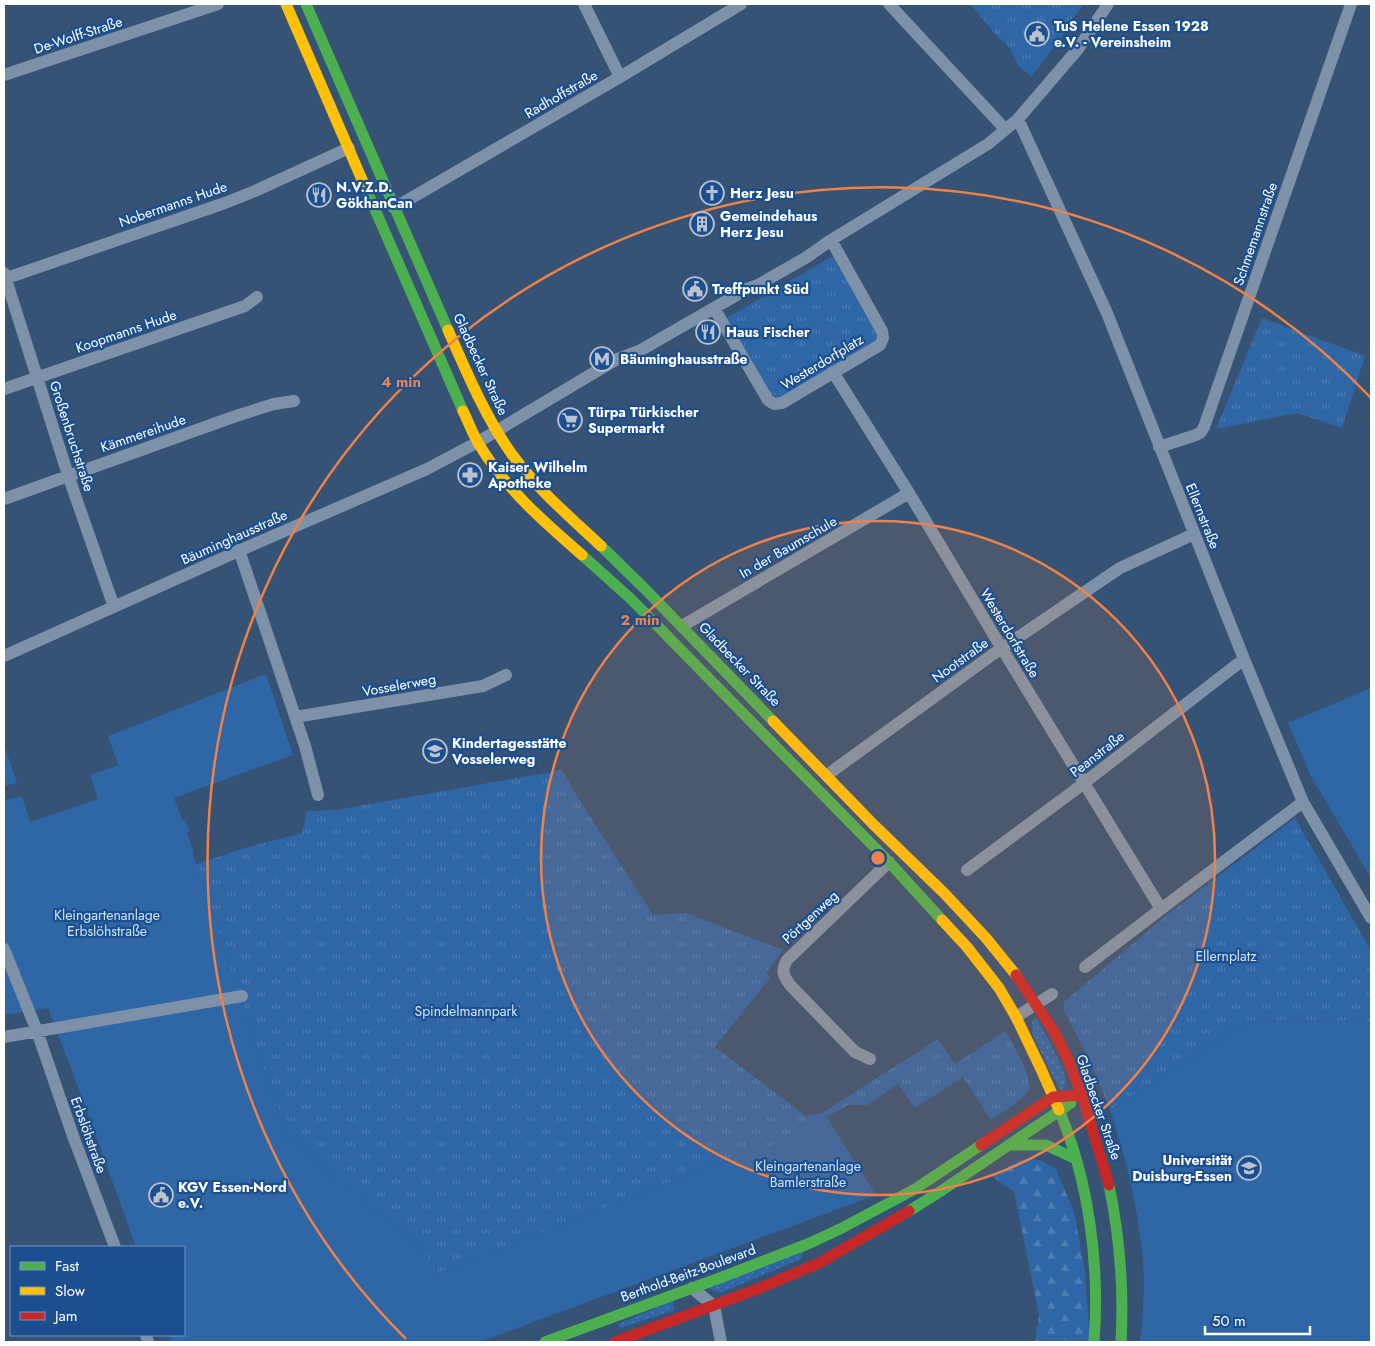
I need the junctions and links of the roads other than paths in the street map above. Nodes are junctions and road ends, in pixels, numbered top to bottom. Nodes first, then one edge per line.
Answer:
1 (218, 4) edge
2 (286, 4) edge
3 (306, 4) edge
4 (584, 4) edge
5 (741, 4) edge
6 (889, 4) edge
7 (1108, 4) edge
8 (1351, 4) edge
9 (4, 75) edge
10 (620, 77) junction
11 (1018, 119) junction
12 (1005, 130) junction
13 (349, 148) junction
14 (394, 208) junction
15 (831, 240) junction
16 (4, 277) edge
17 (257, 297) dead end
18 (714, 308) junction
19 (833, 372) junction
20 (37, 378) junction
21 (4, 389) edge
22 (294, 402) dead end
23 (497, 431) junction
24 (478, 442) junction
25 (1159, 447) junction
26 (68, 476) junction
27 (909, 493) junction
28 (4, 499) edge
29 (1194, 534) junction
30 (239, 550) junction
31 (114, 607) junction
32 (682, 626) junction
33 (1002, 648) junction
34 (4, 656) edge
35 (1244, 659) junction
36 (506, 675) dead end
37 (295, 717) junction
38 (827, 775) junction
39 (1084, 783) junction
40 (318, 795) dead end
41 (1303, 802) junction
42 (889, 862) junction
43 (967, 870) dead end
44 (1160, 909) junction
45 (1371, 918) edge
46 (4, 949) edge
47 (1085, 967) dead end
48 (1052, 994) dead end
49 (242, 996) dead end
50 (1036, 1004) junction
51 (1016, 1017) junction
52 (37, 1031) junction
53 (4, 1037) edge
54 (870, 1059) dead end
55 (1045, 1077) junction
56 (1082, 1095) junction
57 (1053, 1097) junction
58 (1032, 1111) junction
59 (1060, 1112) junction
60 (1010, 1145) junction
61 (1076, 1159) junction
62 (840, 1229) junction
63 (867, 1236) junction
64 (810, 1243) junction
65 (114, 1246) edge
66 (819, 1263) junction
67 (692, 1288) junction
68 (714, 1306) junction
69 (544, 1342) edge
70 (615, 1342) edge
71 (721, 1342) edge
72 (1094, 1342) edge
73 (1121, 1342) edge

1 - 9 street, De-Wolff-Straße
2 - 13 main road
3 - 14 main road, Gladbecker Straße
4 - 10 street
5 - 10 street, Radhoffstraße
6 - 12 street
7 - 11 street, Bäuminghausstraße
8 - 25 street, Schmemannstraße
10 - 14 street, Radhoffstraße
11 - 12 street, Bäuminghausstraße
11 - 25 street, Ellernstraße
12 - 15 street, Bäuminghausstraße
13 - 16 street, Nobermanns Hude
13 - 24 main road
14 - 23 main road, Gladbecker Straße
15 - 18 street, Bäuminghausstraße
15 - 19 street, Westerdorfplatz
16 - 20 street, Großenbruchstraße
17 - 20 street, Koopmanns Hude
18 - 19 street, Westerdorfplatz
18 - 23 street, Bäuminghausstraße
19 - 27 street, Westerdorfstraße
20 - 21 street, Koopmanns Hude
20 - 26 street, Großenbruchstraße
22 - 26 street, Kämmereihude
23 - 24 street, Bäuminghausstraße
23 - 32 main road, Gladbecker Straße
24 - 30 street, Bäuminghausstraße
24 - 42 main road
25 - 29 street, Ellernstraße
26 - 28 street, Kämmereihude
26 - 31 street, Großenbruchstraße
27 - 32 street, In der Baumschule
27 - 33 street, Westerdorfstraße
29 - 33 street, Nootstraße
29 - 35 street, Ellernstraße
30 - 31 street, Bäuminghausstraße
30 - 37 street
31 - 34 street, Bäuminghausstraße
32 - 38 main road, Gladbecker Straße
33 - 38 street, Nootstraße
33 - 39 street, Westerdorfstraße
35 - 39 street, Peanstraße
35 - 41 street, Ellernstraße
36 - 37 street, Vosselerweg
37 - 40 street
38 - 50 main road, Gladbecker Straße
39 - 43 street, Peanstraße
39 - 44 street, Westerdorfstraße
41 - 44 street
41 - 45 street, Ellernstraße
42 - 51 main road
42 - 54 street, Pörtgenweg
44 - 47 street
46 - 52 street, Erbslöhstraße
48 - 50 street
49 - 52 street
50 - 51 street
50 - 56 main road, Gladbecker Straße
51 - 55 main road
52 - 53 street
52 - 65 street, Erbslöhstraße
55 - 57 main road
55 - 58 main road
56 - 57 main road, Berthold-Beitz-Boulevard
56 - 59 main road
56 - 73 main road, Gladbecker Straße
57 - 58 main road, Berthold-Beitz-Boulevard
57 - 59 main road
58 - 62 main road, Berthold-Beitz-Boulevard
59 - 60 main road
59 - 61 main road
60 - 61 main road
60 - 63 main road
61 - 72 main road
62 - 63 main road
62 - 64 main road, Berthold-Beitz-Boulevard
63 - 66 main road
64 - 66 main road
64 - 67 main road, Berthold-Beitz-Boulevard
66 - 68 main road
67 - 68 street
67 - 69 main road, Berthold-Beitz-Boulevard
68 - 70 main road
68 - 71 street

